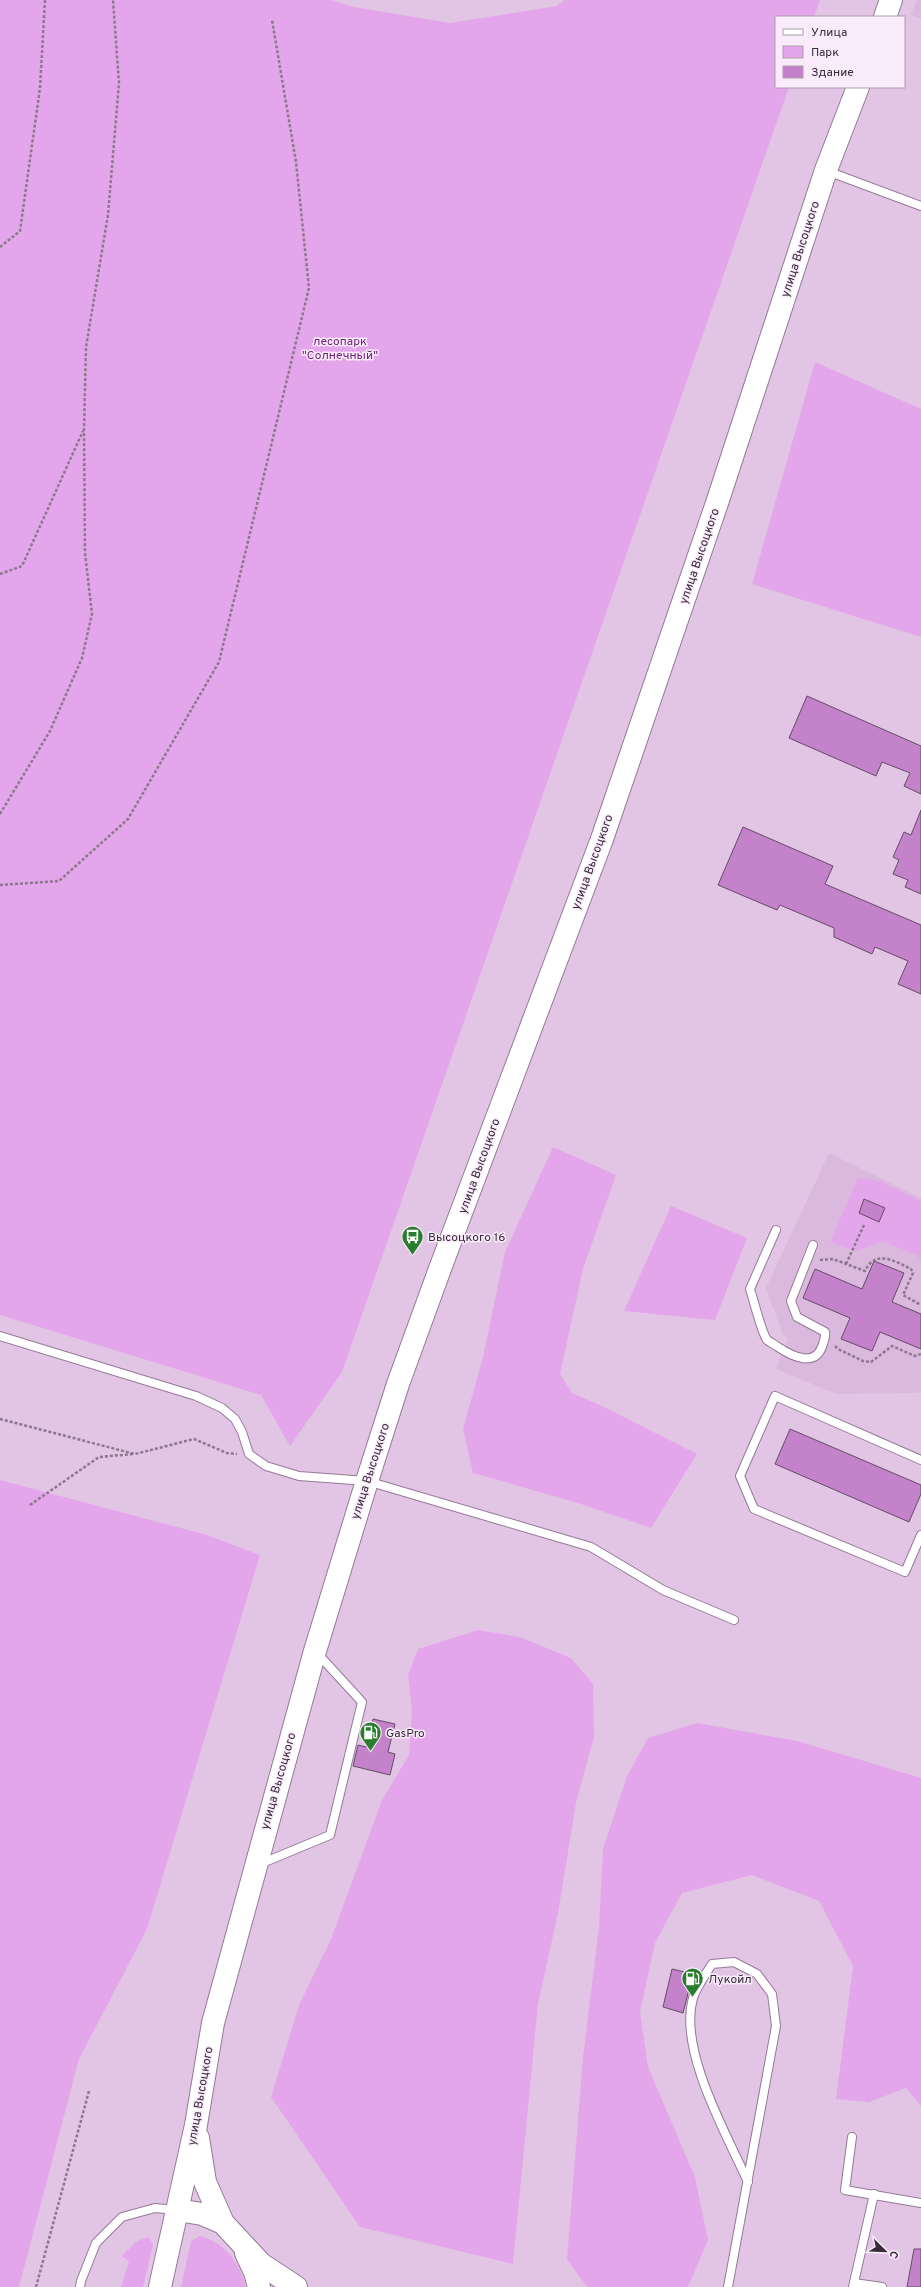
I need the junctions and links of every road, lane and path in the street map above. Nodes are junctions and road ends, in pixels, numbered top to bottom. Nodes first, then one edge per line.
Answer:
1 (45, 0) edge
2 (113, 0) edge
3 (891, 0) edge
4 (885, 16) edge
5 (272, 20) dead end
6 (858, 88) edge
7 (826, 170) junction
8 (921, 206) edge
9 (0, 247) edge
10 (84, 430) junction
11 (0, 574) edge
12 (0, 814) edge
13 (0, 885) edge
14 (864, 1225) dead end
15 (776, 1230) dead end
16 (813, 1245) dead end
17 (818, 1262) dead end
18 (846, 1264) junction
19 (921, 1305) edge
20 (0, 1336) edge
21 (834, 1343) dead end
22 (921, 1354) edge
23 (0, 1420) edge
24 (135, 1454) junction
25 (249, 1454) junction
26 (921, 1460) edge
27 (367, 1481) junction
28 (30, 1505) dead end
29 (921, 1535) edge
30 (734, 1620) dead end
31 (315, 1651) junction
32 (254, 1866) junction
33 (89, 2091) dead end
34 (196, 2125) junction
35 (852, 2137) dead end
36 (748, 2182) junction
37 (874, 2194) junction
38 (921, 2203) edge
39 (178, 2210) junction
40 (223, 2223) junction
41 (243, 2247) junction
42 (854, 2285) edge
43 (36, 2287) edge
44 (80, 2287) edge
45 (160, 2287) edge
46 (259, 2287) edge
47 (296, 2287) edge
48 (728, 2287) edge
49 (882, 2287) edge

1 - 9 path
2 - 10 path
3 - 4 main road
5 - 13 path
6 - 7 main road, улица Высоцкого
7 - 8 lane
7 - 27 main road, улица Высоцкого
10 - 11 path
10 - 12 path
14 - 18 path
15 - 16 lane
17 - 18 path
18 - 19 path
20 - 25 lane
21 - 22 path
23 - 24 path
24 - 25 path
24 - 28 path
25 - 27 lane
26 - 29 lane
27 - 30 lane
27 - 31 main road, улица Высоцкого
31 - 32 main road, улица Высоцкого
31 - 32 lane
32 - 34 main road, улица Высоцкого
33 - 43 path
34 - 39 main road, улица Высоцкого
34 - 40 main road
35 - 37 lane
36 - 36 lane
36 - 48 lane
37 - 38 lane
37 - 42 lane
39 - 40 main road
39 - 44 lane
39 - 45 main road, улица Высоцкого
40 - 41 main road
41 - 46 main road
41 - 47 main road
42 - 49 lane

